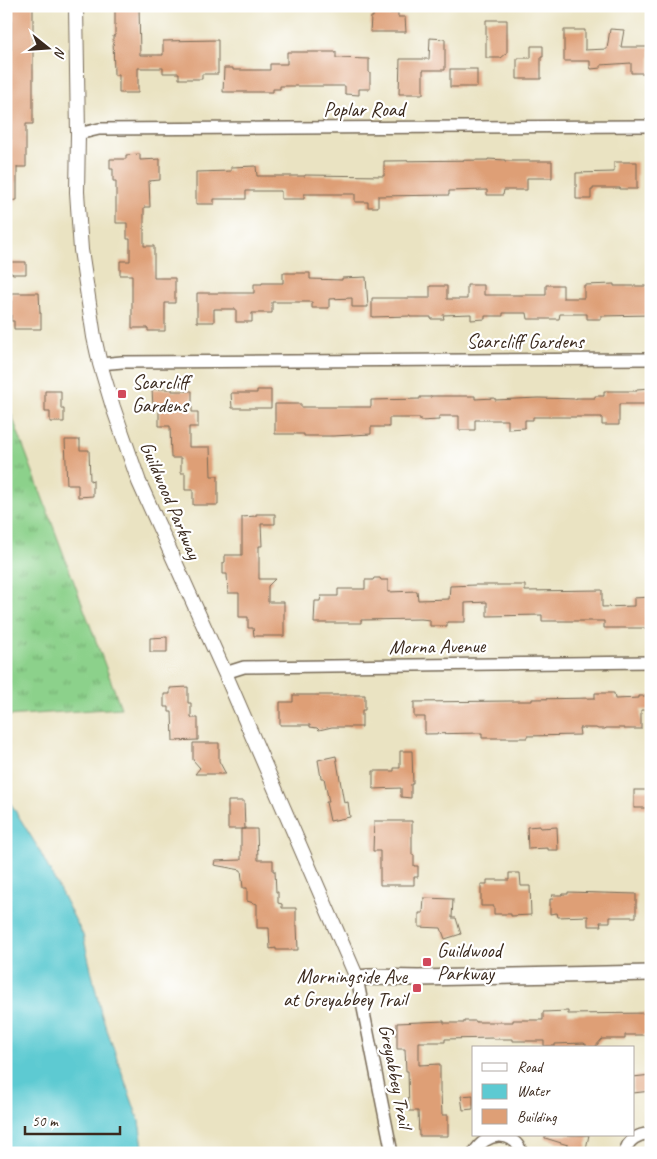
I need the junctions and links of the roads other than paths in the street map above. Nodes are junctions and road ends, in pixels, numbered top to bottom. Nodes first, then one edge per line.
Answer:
1 (76, 6) edge
2 (651, 126) edge
3 (78, 134) junction
4 (651, 359) edge
5 (100, 364) junction
6 (651, 662) edge
7 (225, 673) junction
8 (651, 973) edge
9 (357, 978) junction
10 (651, 1134) edge
11 (392, 1153) edge
12 (474, 1153) edge
13 (522, 1153) edge
14 (625, 1153) edge

1 - 3 street, Guildwood Parkway
2 - 3 street, Poplar Road
3 - 5 street, Guildwood Parkway
4 - 5 street, Scarcliff Gardens
5 - 7 street, Guildwood Parkway
6 - 7 street, Morna Avenue
7 - 9 street, Guildwood Parkway
8 - 9 main road
9 - 11 street, Greyabbey Trail
10 - 14 street
12 - 13 street

